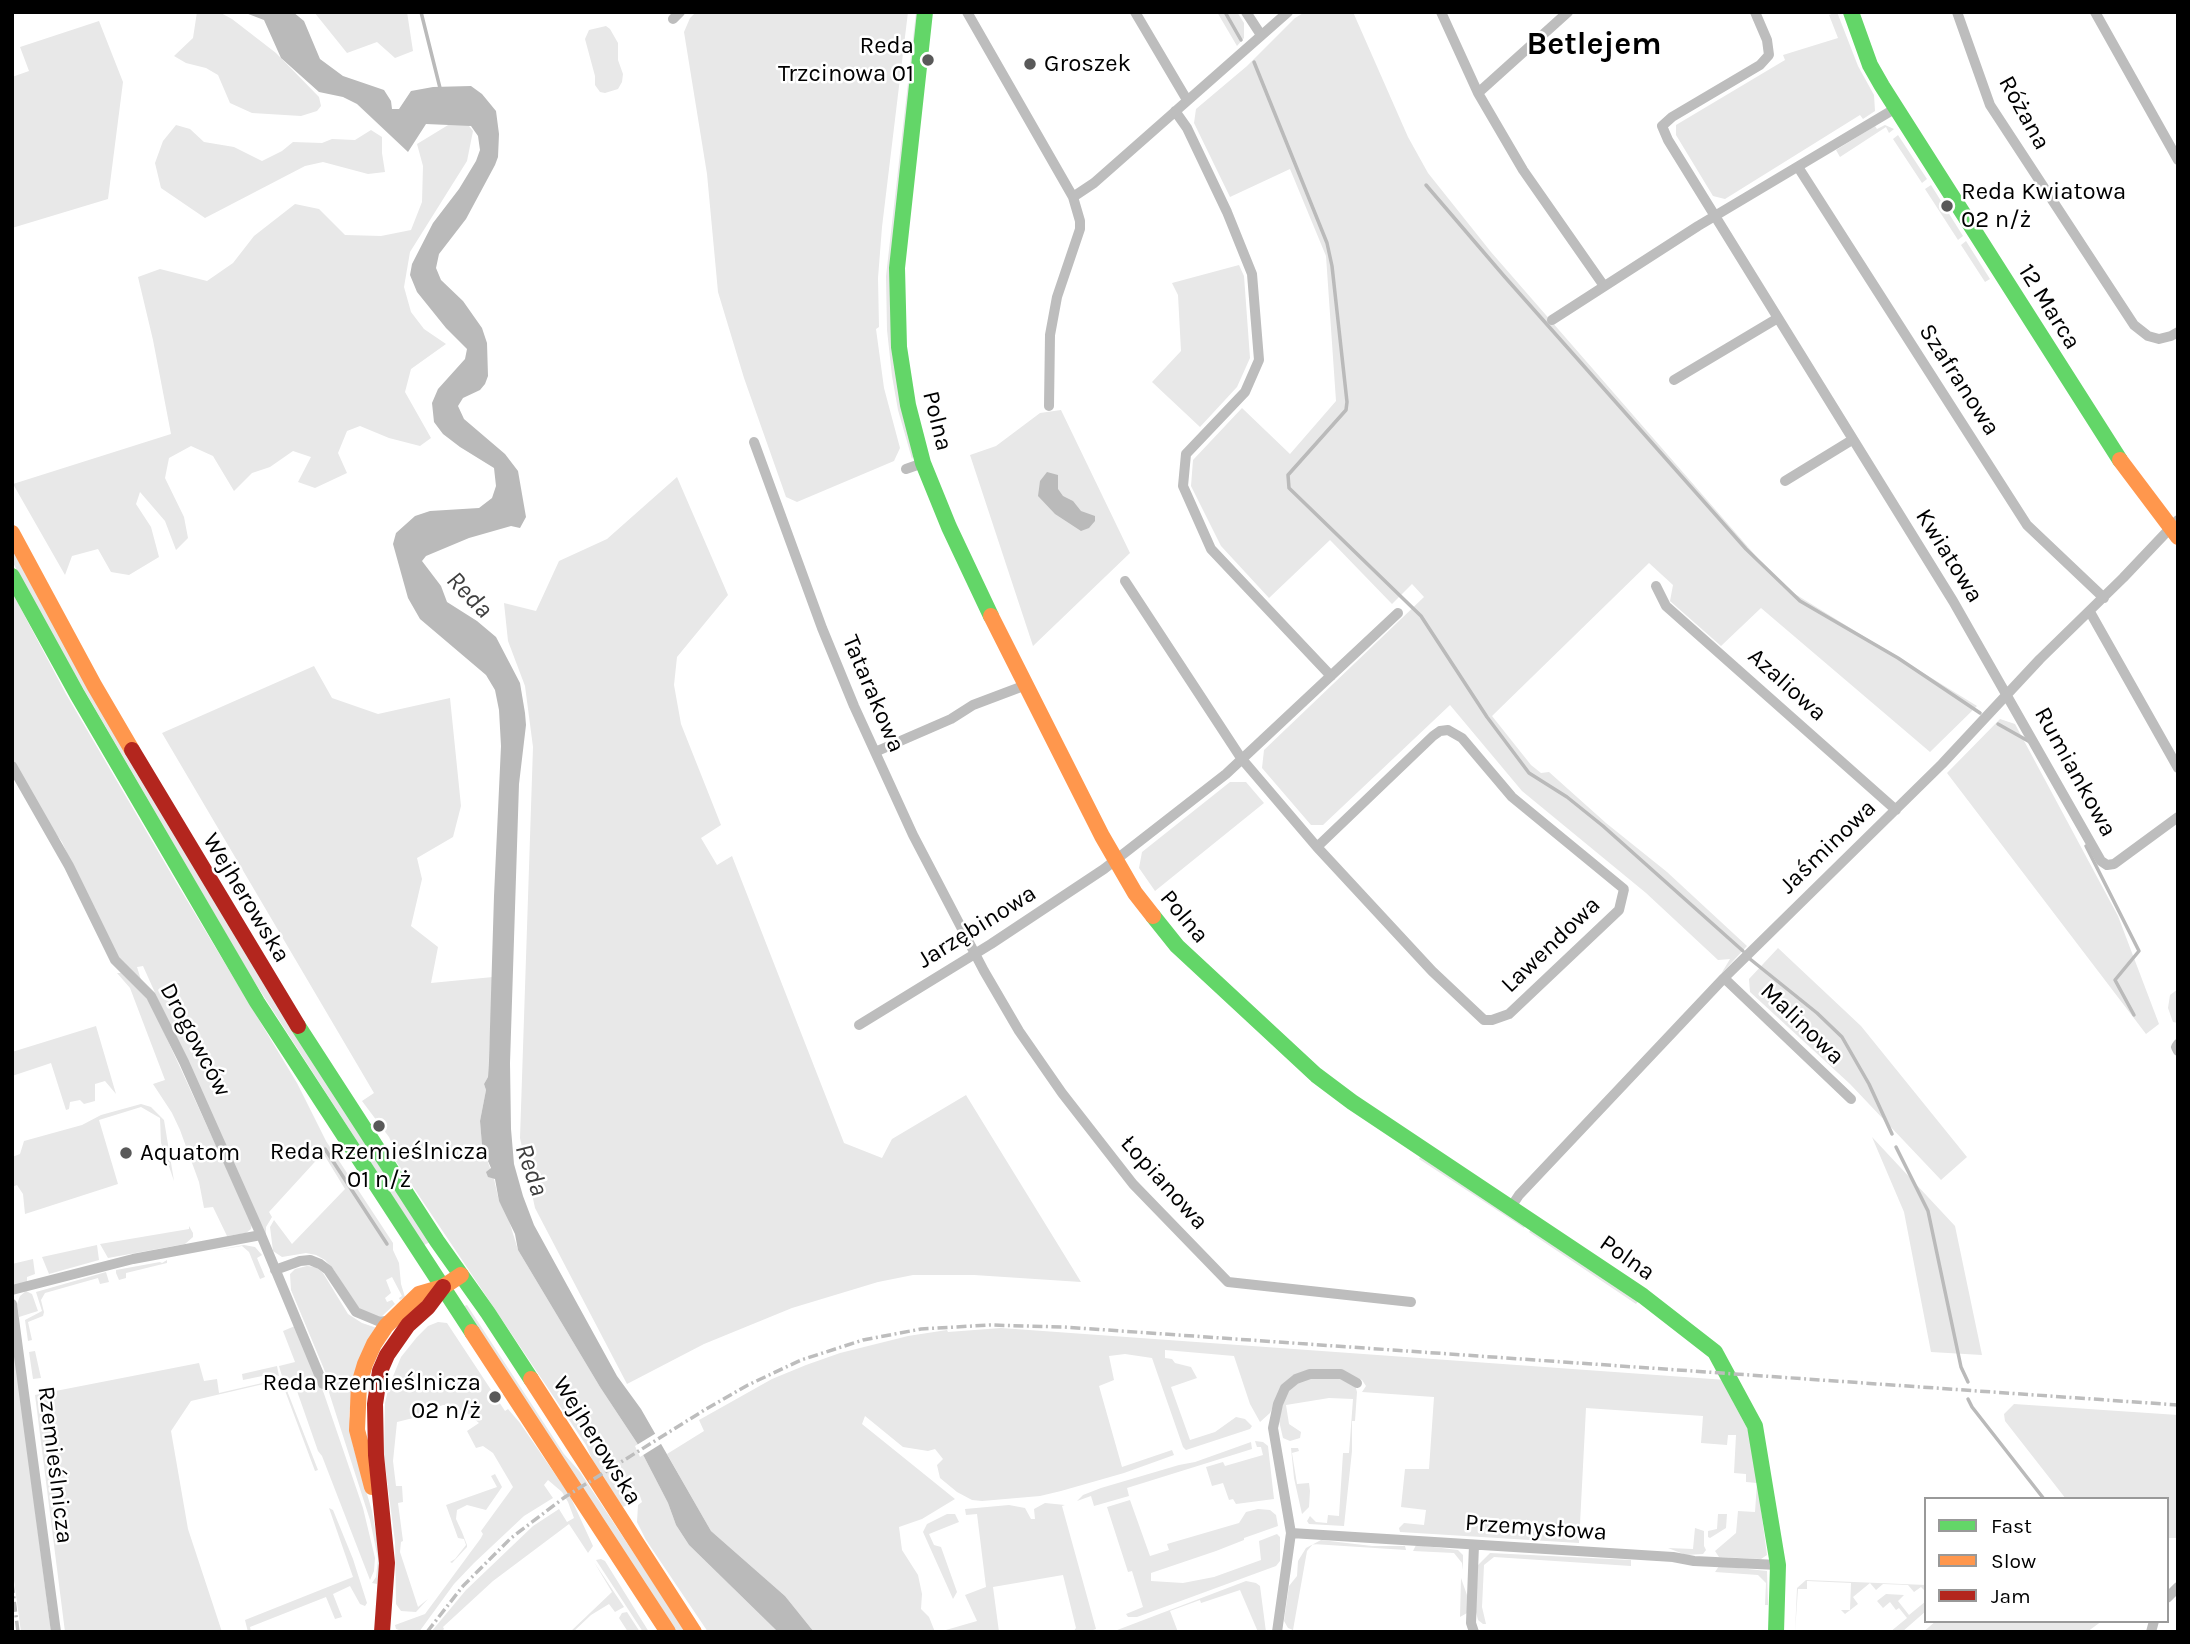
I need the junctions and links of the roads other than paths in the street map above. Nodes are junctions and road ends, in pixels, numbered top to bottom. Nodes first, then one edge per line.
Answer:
1 (925, 12) edge
2 (967, 12) edge
3 (1135, 12) edge
4 (1247, 12) edge
5 (1288, 12) edge
6 (1441, 12) edge
7 (1568, 12) edge
8 (1755, 12) edge
9 (1957, 12) edge
10 (2095, 12) edge
11 (1855, 13) edge
12 (1261, 36) junction
13 (1478, 93) junction
14 (1187, 100) junction
15 (1896, 108) junction
16 (1175, 111) junction
17 (2178, 160) edge
18 (1798, 167) junction
19 (1073, 197) junction
20 (1715, 216) junction
21 (1604, 286) junction
22 (1778, 318) junction
23 (1552, 320) dead end
24 (2178, 332) edge
25 (1674, 380) dead end
26 (1049, 406) dead end
27 (1852, 440) junction
28 (754, 442) dead end
29 (923, 463) junction
30 (906, 469) dead end
31 (1785, 481) dead end
32 (2173, 530) edge
33 (12, 533) edge
34 (2178, 551) edge
35 (12, 576) edge
36 (1125, 581) dead end
37 (1656, 586) dead end
38 (2104, 598) junction
39 (2090, 612) junction
40 (1398, 613) dead end
41 (1331, 676) junction
42 (1026, 685) junction
43 (2008, 695) junction
44 (874, 752) junction
45 (1241, 758) junction
46 (12, 766) edge
47 (2178, 768) edge
48 (1896, 810) junction
49 (2178, 817) edge
50 (1317, 847) junction
51 (1115, 861) junction
52 (975, 954) junction
53 (1724, 978) junction
54 (859, 1025) dead end
55 (2178, 1045) edge
56 (2178, 1051) edge
57 (1851, 1100) dead end
58 (1511, 1207) junction
59 (261, 1235) junction
60 (275, 1270) junction
61 (461, 1275) junction
62 (443, 1287) junction
63 (12, 1290) edge
64 (1411, 1302) dead end
65 (12, 1304) edge
66 (392, 1320) junction
67 (1357, 1383) dead end
68 (323, 1384) dead end
69 (381, 1516) junction
70 (1291, 1533) junction
71 (1475, 1545) junction
72 (1778, 1565) junction
73 (56, 1632) edge
74 (382, 1632) edge
75 (668, 1632) edge
76 (694, 1632) edge
77 (1277, 1632) edge
78 (1474, 1632) edge
79 (1776, 1632) edge

1 - 29 street, Polna
2 - 19 street
3 - 14 street
4 - 12 street
5 - 12 street
6 - 13 street
7 - 13 street
8 - 20 street, Kwiatowa
9 - 24 street, Różana
10 - 17 street
11 - 15 street, 12 Marca
12 - 14 street
13 - 21 street
14 - 16 street
15 - 18 street
15 - 32 street, 12 Marca
16 - 19 street
16 - 41 street
18 - 20 street
18 - 38 street, Szafranowa
19 - 26 street
20 - 21 street
20 - 22 street, Kwiatowa
21 - 23 street
22 - 25 street
22 - 27 street, Kwiatowa
27 - 31 street
27 - 43 street, Kwiatowa
28 - 44 street, Tatarakowa
29 - 30 street
29 - 42 street, Polna
32 - 34 street, 12 Marca
32 - 38 street, Jaśminowa
33 - 61 street, Wejherowska
35 - 62 street, Wejherowska
36 - 45 street, Lawendowa
37 - 48 street, Azaliowa
38 - 39 street, Jaśminowa
39 - 43 street, Jaśminowa
39 - 47 street
40 - 41 street, Jarzębinowa
41 - 45 street, Jarzębinowa
42 - 44 street
42 - 51 street, Polna
43 - 48 street, Jaśminowa
43 - 49 street, Rumiankowa
44 - 52 street, Tatarakowa
45 - 50 street, Lawendowa
45 - 51 street, Jarzębinowa
46 - 59 street, Drogowców
48 - 53 street, Jaśminowa
50 - 50 street, Lawendowa
51 - 52 street, Jarzębinowa
51 - 58 street, Polna
52 - 54 street, Jarzębinowa
52 - 64 street, Łopianowa
53 - 57 street, Malinowa
53 - 58 street, Jaśminowa
55 - 56 street
58 - 72 street, Polna
59 - 60 street
59 - 63 street
60 - 66 street
60 - 68 street
61 - 62 street
61 - 76 street, Wejherowska
62 - 66 street
62 - 69 street
62 - 75 street, Wejherowska
65 - 73 street, Rzemieślnicza
66 - 69 street
67 - 70 street
69 - 74 street
70 - 71 street, Przemysłowa
70 - 77 street
71 - 72 street, Przemysłowa
71 - 78 street
72 - 79 street, Polna

